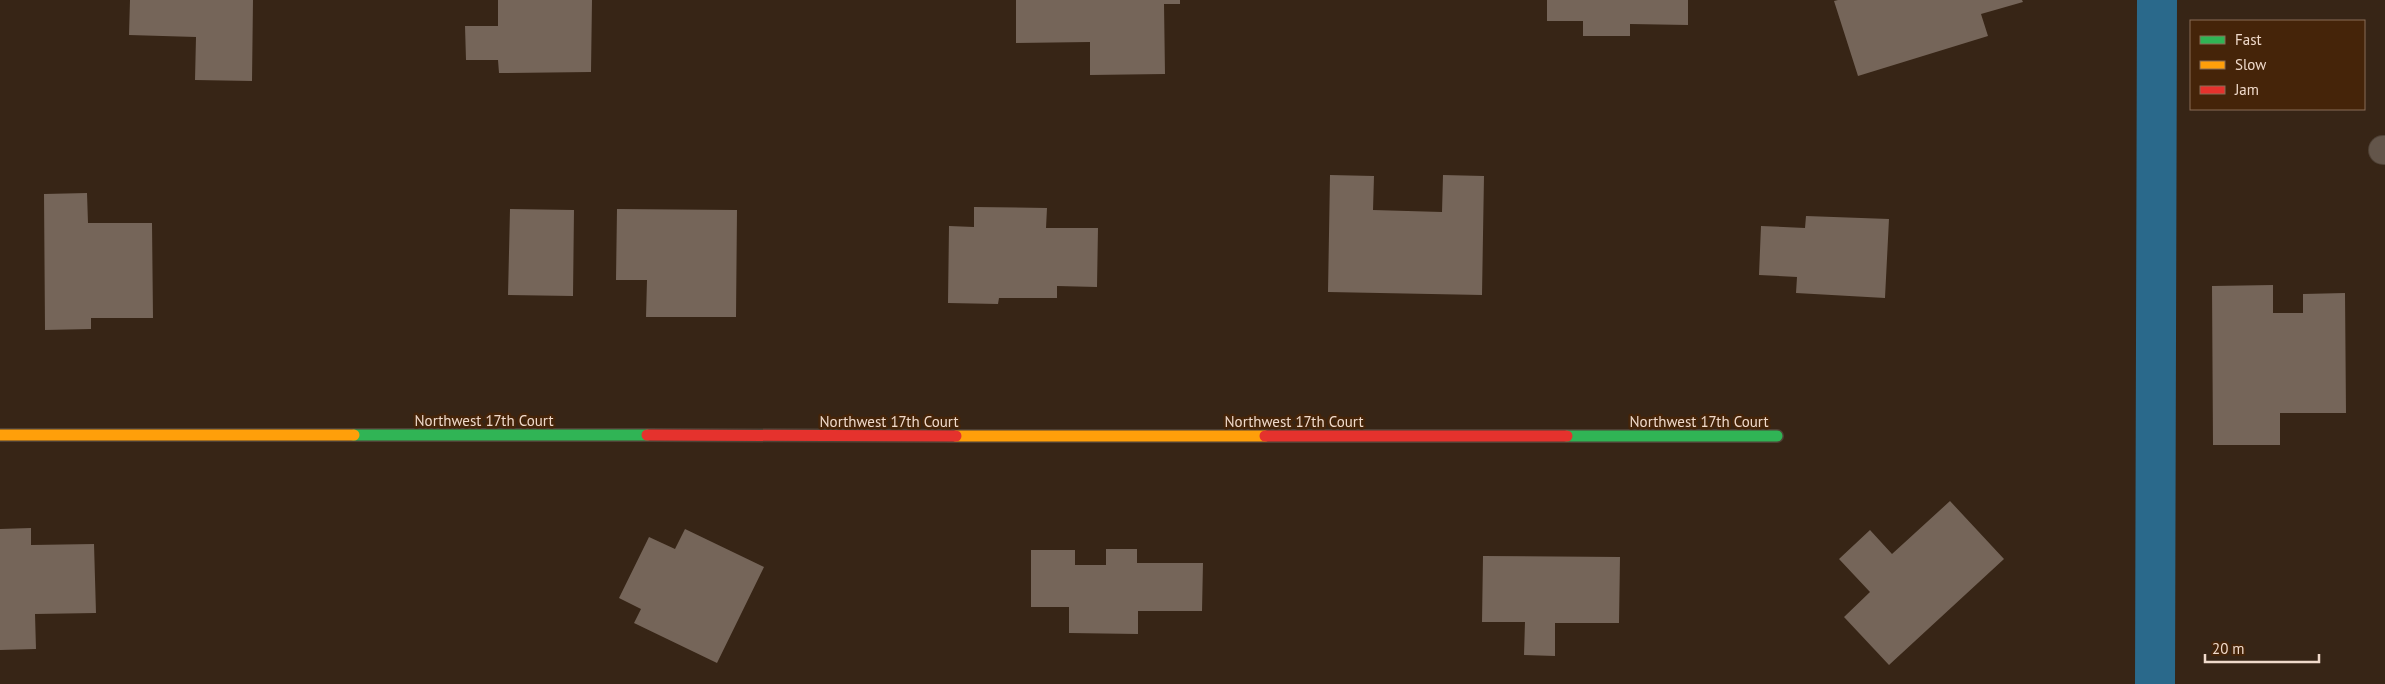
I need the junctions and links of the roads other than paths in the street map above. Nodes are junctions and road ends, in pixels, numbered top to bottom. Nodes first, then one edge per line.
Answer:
1 (0, 435) edge
2 (1778, 436) dead end

1 - 2 street, Northwest 17th Court

